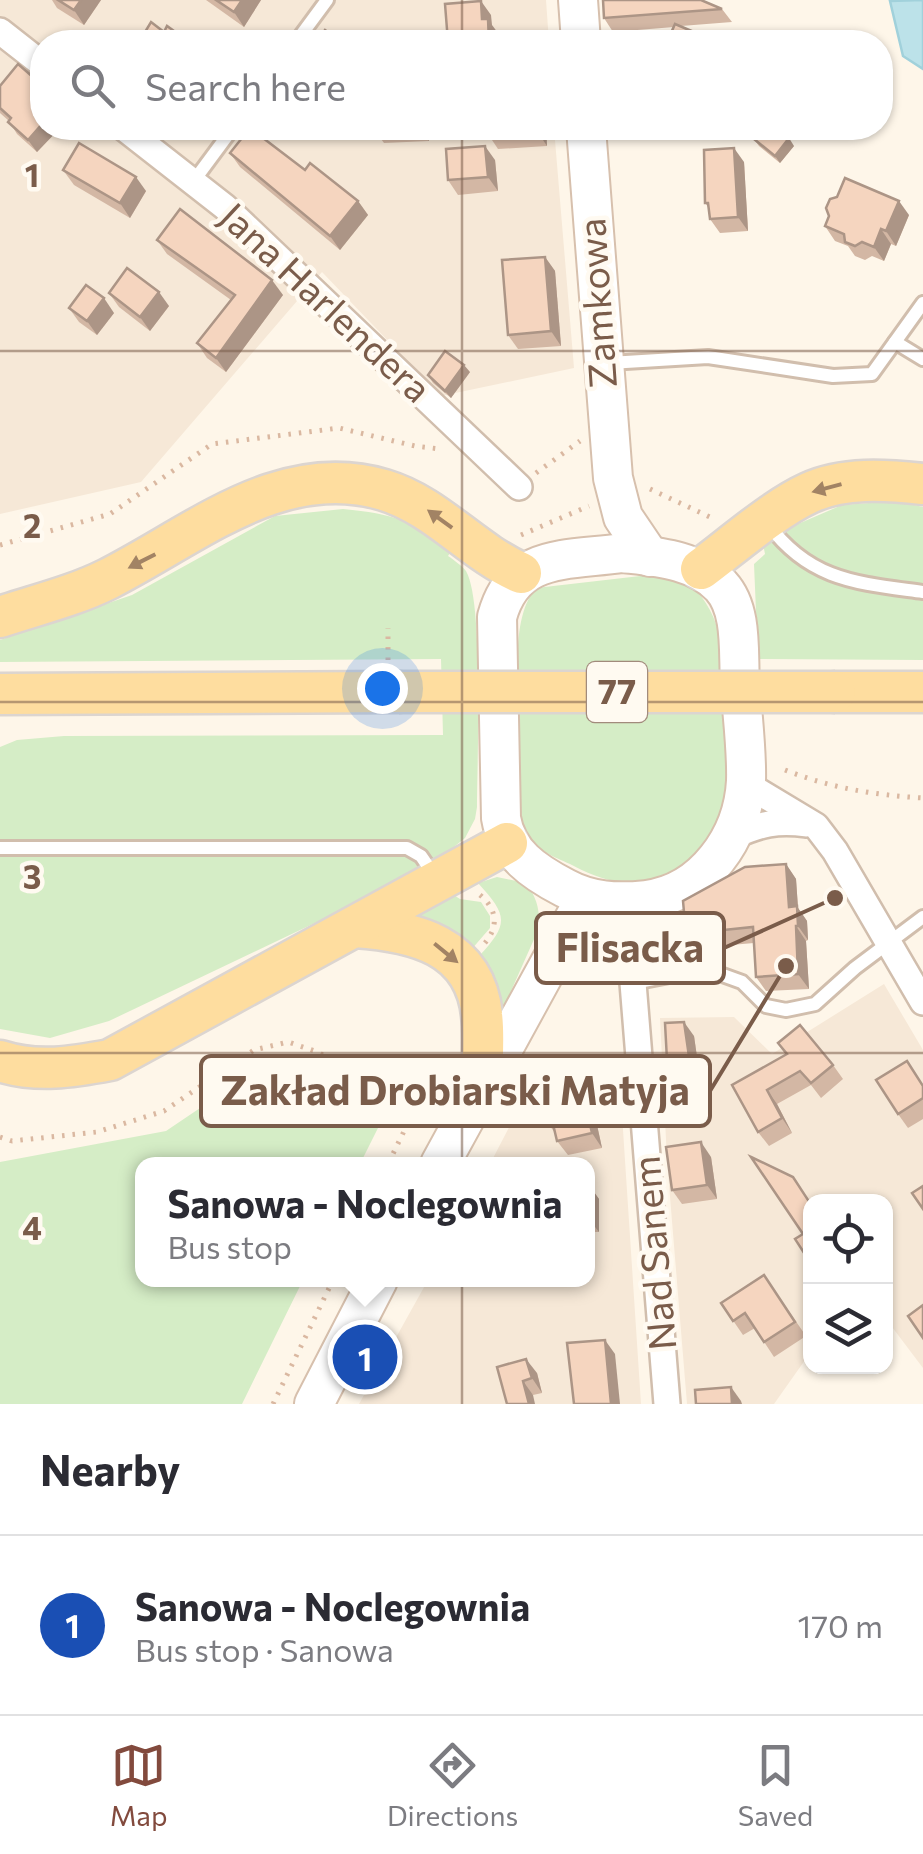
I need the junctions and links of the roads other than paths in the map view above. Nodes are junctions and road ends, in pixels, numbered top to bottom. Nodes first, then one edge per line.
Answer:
1 (327, 0) edge
2 (578, 0) edge
3 (305, 30) edge
4 (579, 30) edge
5 (0, 31) edge
6 (30, 55) edge
7 (139, 140) edge
8 (224, 140) edge
9 (587, 140) edge
10 (193, 182) junction
11 (923, 303) edge
12 (895, 342) junction
13 (923, 359) edge
14 (602, 364) junction
15 (923, 484) edge
16 (614, 485) junction
17 (519, 488) road end
18 (766, 522) junction
19 (515, 556) junction
20 (650, 556) junction
21 (569, 560) junction
22 (701, 570) junction
23 (923, 592) edge
24 (0, 617) edge
25 (923, 692) edge
26 (20, 694) edge
27 (0, 717) edge
28 (746, 784) junction
29 (816, 826) junction
30 (734, 836) junction
31 (507, 843) junction
32 (0, 848) edge
33 (454, 884) junction
34 (585, 899) junction
35 (923, 917) edge
36 (355, 927) junction
37 (888, 942) junction
38 (627, 974) joint
39 (923, 1002) edge
40 (0, 1061) edge
41 (482, 1086) junction
42 (444, 1157) edge
43 (374, 1287) edge
44 (314, 1404) edge
45 (667, 1404) edge

1 - 3 lane
2 - 4 main road
5 - 6 street
7 - 10 street, Jana Harlendera
8 - 10 lane
9 - 14 main road, Zamkowa
10 - 17 street, Jana Harlendera
11 - 12 lane
12 - 13 lane
12 - 14 lane
14 - 16 main road, Zamkowa
15 -> 18 main road
16 - 20 main road, Zamkowa
16 - 21 main road, Zamkowa
18 - 22 main road
18 - 23 lane
19 - 21 main road
19 -> 24 main road
19 - 31 main road
20 - 21 main road
20 - 22 main road
22 - 28 main road
25 - 26 main road, 77, bridge
26 - 27 main road
28 - 29 street
28 - 30 main road
29 - 30 street
29 - 37 street
30 - 34 main road
31 - 33 main road
31 - 34 main road
32 - 33 lane
33 - 36 main road
34 - 41 main road
35 - 37 lane
36 - 40 main road
36 -> 41 main road
37 - 38 lane
37 - 39 street
38 - 45 street, Nad Sanem
41 - 42 main road
43 - 44 main road

